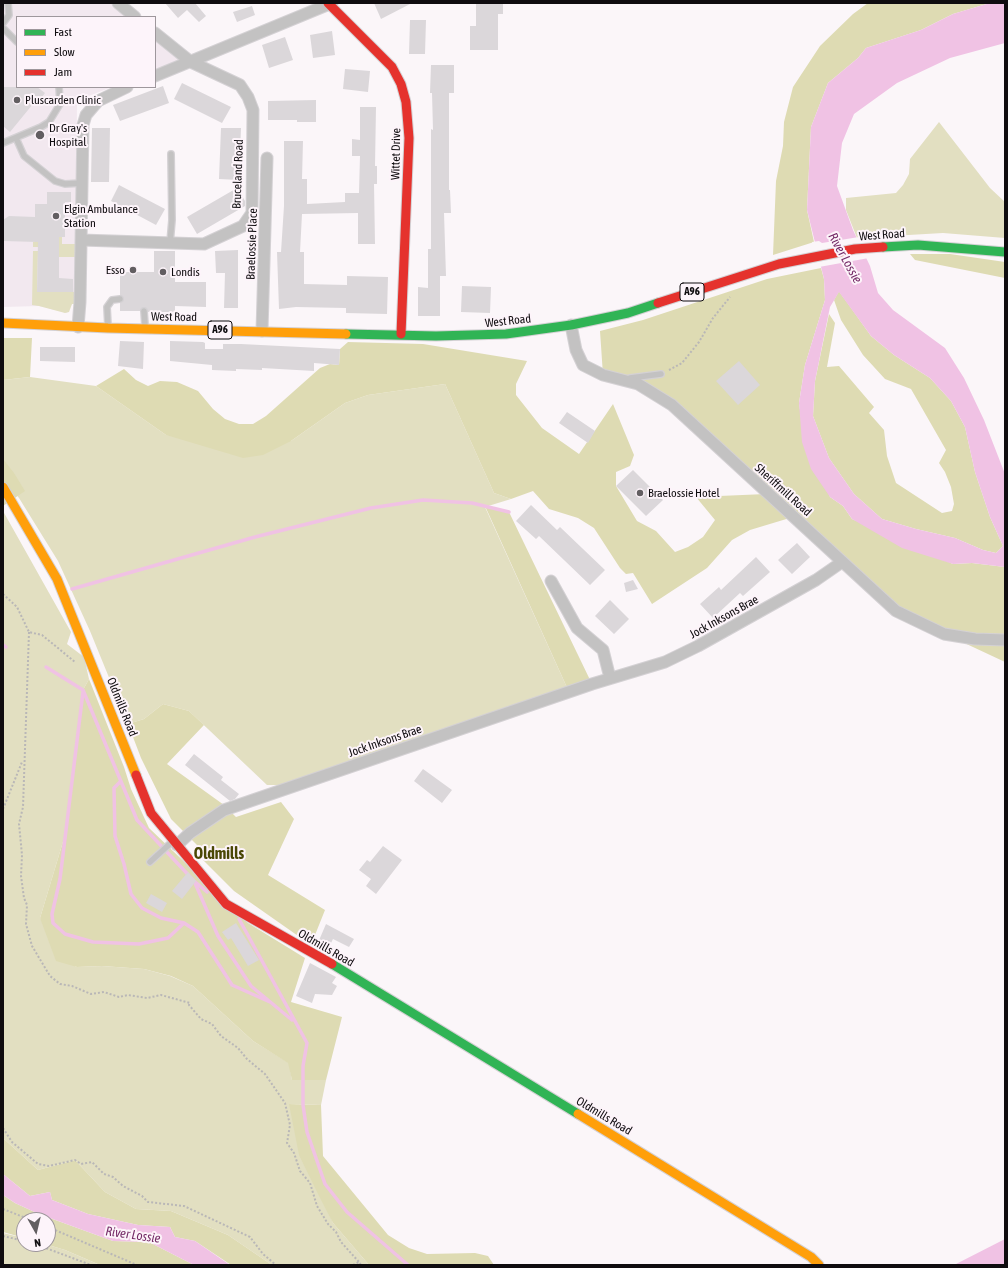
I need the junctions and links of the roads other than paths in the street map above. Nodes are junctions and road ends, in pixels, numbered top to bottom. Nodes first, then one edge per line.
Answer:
1 (8, 3) edge
2 (118, 3) edge
3 (330, 3) edge
4 (134, 16) edge
5 (3, 23) edge
6 (3, 28) edge
7 (156, 34) edge
8 (16, 41) edge
9 (191, 62) junction
10 (156, 76) edge
11 (59, 88) edge
12 (125, 88) edge
13 (16, 138) junction
14 (3, 143) edge
15 (171, 154) dead end
16 (267, 158) dead end
17 (82, 183) junction
18 (81, 240) junction
19 (170, 243) junction
20 (1005, 252) edge
21 (120, 299) dead end
22 (144, 312) dead end
23 (3, 323) edge
24 (571, 325) junction
25 (78, 327) junction
26 (108, 328) junction
27 (145, 328) junction
28 (262, 331) junction
29 (401, 334) junction
30 (661, 374) road end
31 (615, 378) junction
32 (3, 487) edge
33 (842, 562) junction
34 (551, 582) dead end
35 (1005, 640) edge
36 (610, 678) junction
37 (173, 844) junction
38 (150, 862) dead end
39 (819, 1265) edge

1 - 5 lane
2 - 4 street
3 - 9 street
3 - 29 main road, Wittet Drive
6 - 8 lane
7 - 9 street, Bruceland Road
9 - 10 street
9 - 19 street, Bruceland Road
11 - 13 lane
12 - 17 street
13 - 14 lane
13 - 17 lane
15 - 19 lane
16 - 28 street, Braelossie Place
17 - 18 street
18 - 19 street, Bruceland Road
18 - 25 street
20 - 24 main road, West Road / A96
21 - 26 lane
22 - 27 lane
23 - 25 main road, West Road / A96
24 - 29 main road, West Road / A96
24 - 31 street, Sheriffmill Road
25 - 26 main road, West Road / A96
26 - 27 main road, West Road / A96
27 - 28 main road, West Road / A96
28 - 29 main road, West Road / A96
30 - 31 lane
31 - 33 street, Sheriffmill Road
32 - 37 main road, Oldmills Road
33 - 35 street, Sheriffmill Road
33 - 36 street, Jock Inksons Brae
34 - 36 street
36 - 37 street, Jock Inksons Brae
37 - 38 lane
37 - 39 main road, Oldmills Road

